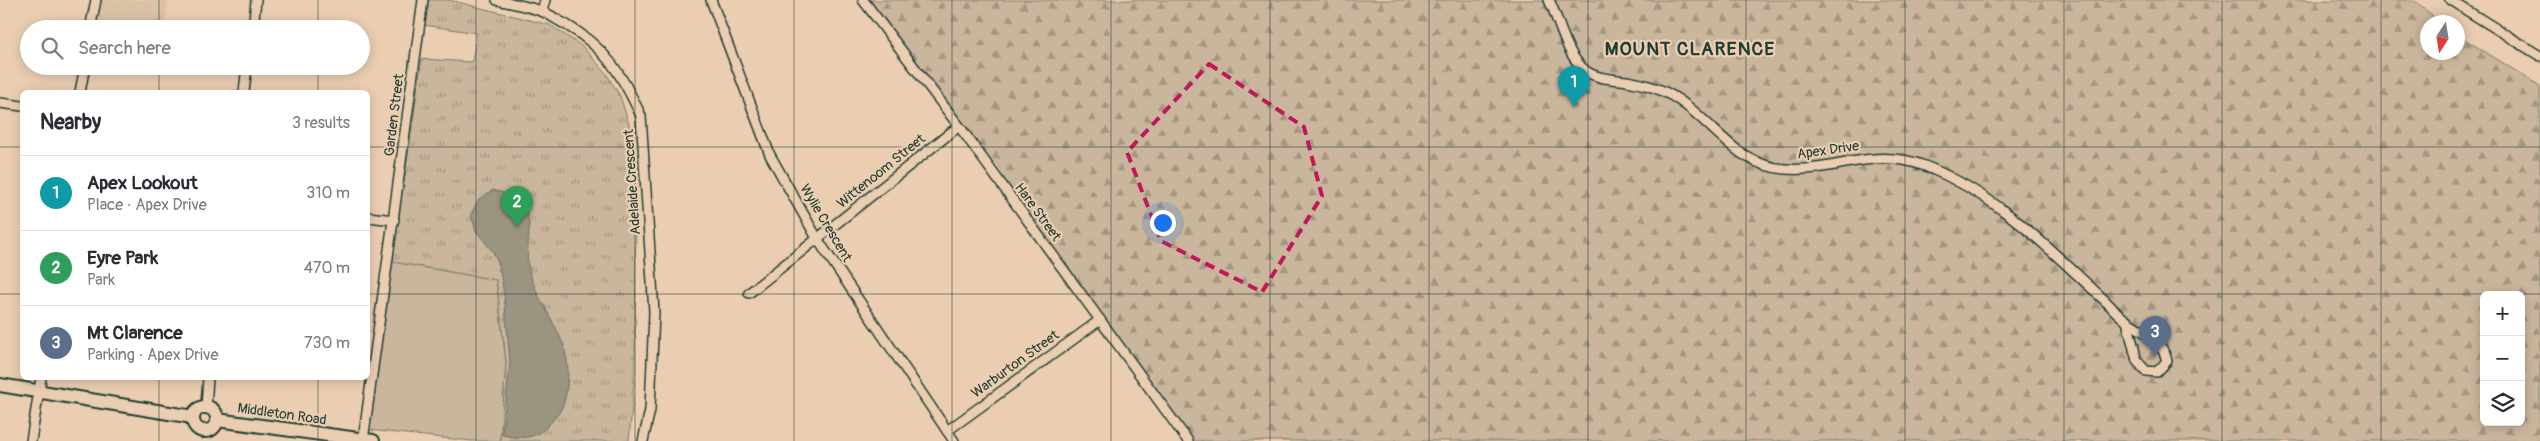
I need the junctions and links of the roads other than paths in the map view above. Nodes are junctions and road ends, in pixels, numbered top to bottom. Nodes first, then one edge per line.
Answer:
1 (96, 0) edge
2 (256, 0) edge
3 (422, 0) edge
4 (496, 0) edge
5 (545, 0) edge
6 (711, 0) edge
7 (863, 0) edge
8 (1550, 0) edge
9 (2450, 0) edge
10 (542, 11) junction
11 (92, 20) edge
12 (253, 20) edge
13 (2540, 56) edge
14 (83, 75) edge
15 (246, 75) edge
16 (80, 90) edge
17 (244, 90) edge
18 (0, 103) edge
19 (20, 106) edge
20 (958, 126) junction
21 (370, 217) edge
22 (394, 220) junction
23 (818, 240) junction
24 (750, 293) dead end
25 (1100, 320) junction
26 (2128, 321) junction
27 (40, 380) edge
28 (208, 380) edge
29 (0, 385) edge
30 (38, 391) junction
31 (206, 407) junction
32 (193, 417) junction
33 (217, 420) junction
34 (947, 431) junction
35 (202, 436) edge
36 (31, 441) edge
37 (367, 441) edge
38 (642, 441) edge
39 (954, 441) edge
40 (1188, 441) edge

1 - 11 street
2 - 12 street
3 - 22 street, Garden Street
4 - 10 street, Adelaide Crescent
5 - 10 street
6 - 23 street, Wylie Crescent
7 - 20 street, Hare Street
8 - 26 street, Apex Drive
9 - 13 street
10 - 38 street, Adelaide Crescent
14 - 16 street
15 - 17 street
18 - 19 street
20 - 23 street, Wittenoom Street
20 - 25 street, Hare Street
21 - 22 street
22 - 37 street, Garden Street
23 - 24 street, Wittenoom Street
23 - 34 street, Wylie Crescent
25 - 34 street, Warburton Street
25 - 40 street, Hare Street
26 - 26 street, Apex Drive
27 - 30 street
28 - 31 street
29 - 30 main road
30 - 32 main road
30 - 36 street
31 - 32 main road
31 - 33 main road
32 - 35 main road
33 - 35 main road
33 - 37 main road, Middleton Road
34 - 39 street, Wylie Crescent

